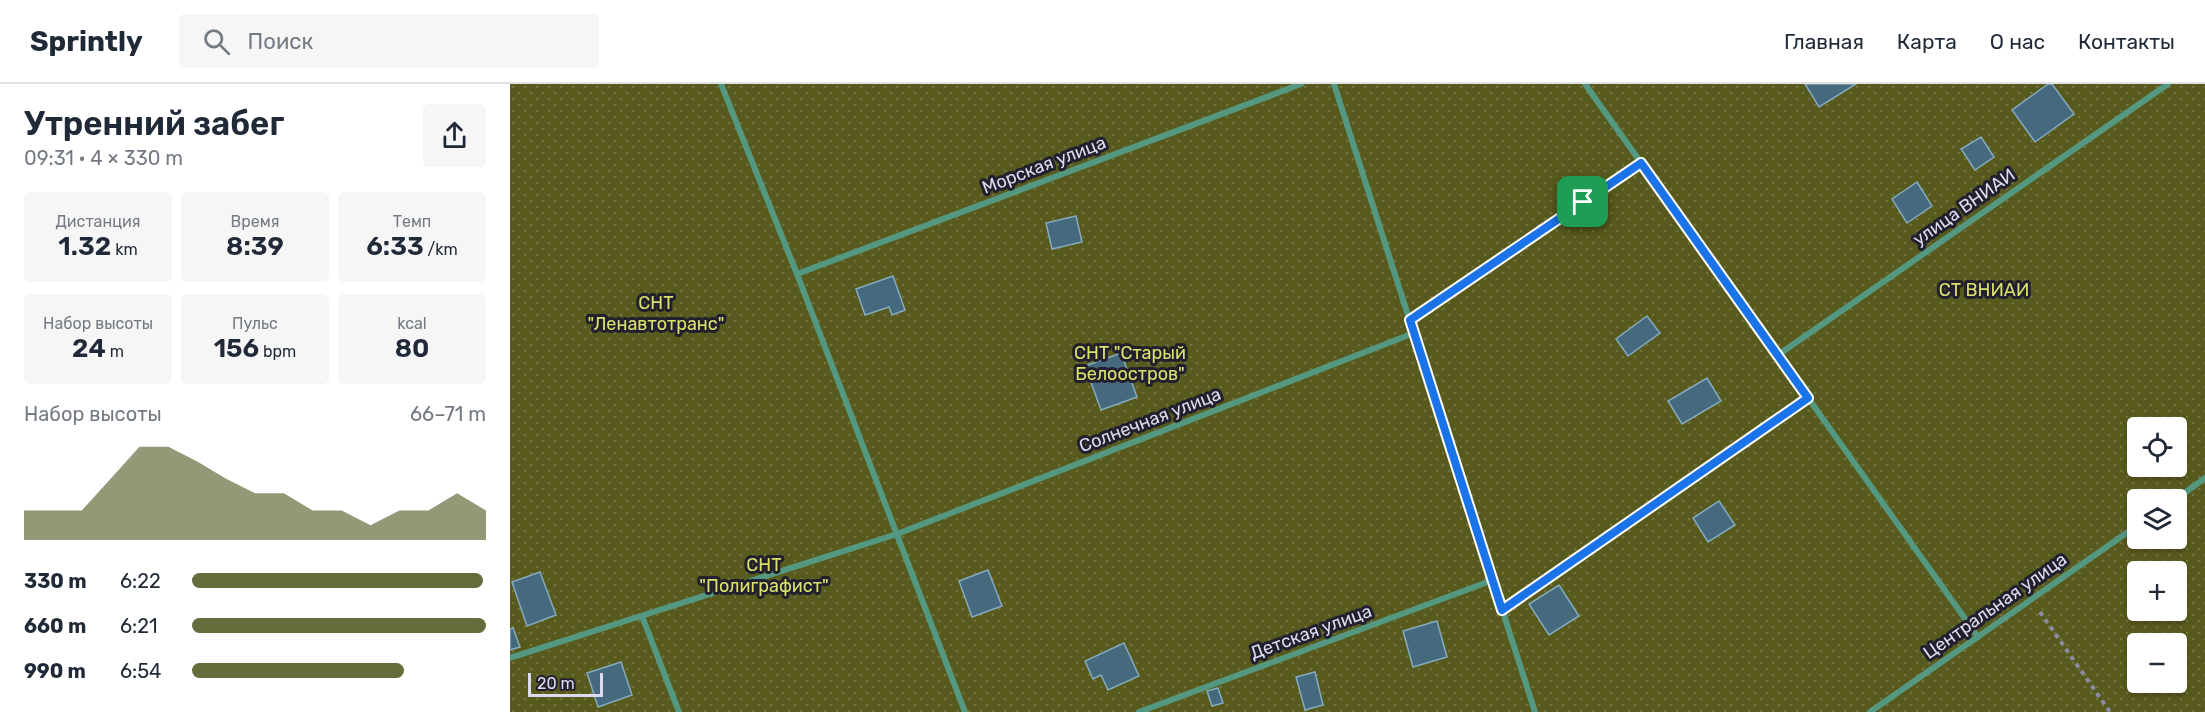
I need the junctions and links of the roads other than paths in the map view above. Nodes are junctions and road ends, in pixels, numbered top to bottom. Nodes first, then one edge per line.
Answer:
1 (721, 84) edge
2 (1301, 84) edge
3 (1334, 84) edge
4 (1585, 84) edge
5 (2168, 84) edge
6 (1641, 163) junction
7 (797, 274) junction
8 (1410, 320) junction
9 (1414, 333) junction
10 (1778, 355) junction
11 (1808, 398) junction
12 (2205, 478) edge
13 (2187, 491) edge
14 (2127, 533) edge
15 (897, 534) junction
16 (1493, 580) junction
17 (1502, 610) junction
18 (642, 616) junction
19 (1978, 637) junction
20 (510, 658) edge
21 (679, 712) edge
22 (965, 712) edge
23 (1139, 712) edge
24 (1535, 712) edge
25 (1870, 712) edge

1 - 7 street
2 - 7 street, Морская улица
3 - 8 street
4 - 6 street
5 - 10 street, улица ВНИАИ
6 - 8 street
6 - 10 street
7 - 15 street
8 - 9 street
9 - 15 street, Солнечная улица
9 - 16 street
10 - 11 street
11 - 17 street
11 - 19 street
12 - 13 street
14 - 19 street, Центральная улица
15 - 18 street, Солнечная улица
15 - 22 street
16 - 17 street
16 - 23 street, Детская улица
17 - 24 street
18 - 20 street, Солнечная улица
18 - 21 street
19 - 25 street, Центральная улица

